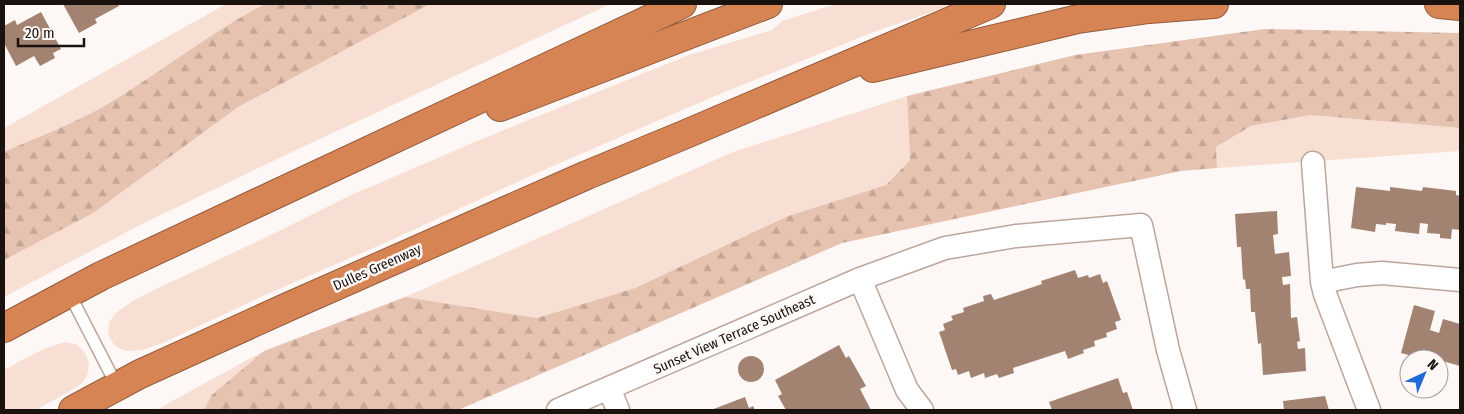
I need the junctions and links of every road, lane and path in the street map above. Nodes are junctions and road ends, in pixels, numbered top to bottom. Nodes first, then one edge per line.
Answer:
1 (682, 4) edge
2 (768, 4) edge
3 (991, 4) edge
4 (1214, 4) edge
5 (1439, 4) edge
6 (1460, 6) edge
7 (686, 134) junction
8 (1313, 163) dead end
9 (284, 190) junction
10 (860, 279) junction
11 (1460, 280) edge
12 (1322, 282) junction
13 (69, 293) junction
14 (4, 328) edge
15 (117, 386) junction
16 (609, 388) junction
17 (73, 410) edge
18 (558, 410) edge
19 (618, 410) edge
20 (922, 410) edge
21 (1185, 410) edge
22 (1369, 410) edge

1 - 9 highway
2 - 9 highway
3 - 7 highway
4 - 7 highway
5 - 6 highway
7 - 15 highway, Dulles Greenway
8 - 12 street
9 - 13 highway
10 - 16 street, Sunset View Terrace Southeast
10 - 20 street
10 - 21 street, Sunset View Terrace Southeast
11 - 12 street
12 - 22 street
13 - 14 highway
13 - 15 lane
15 - 17 highway, Dulles Greenway
16 - 18 street, Sunset View Terrace Southeast
16 - 19 street

